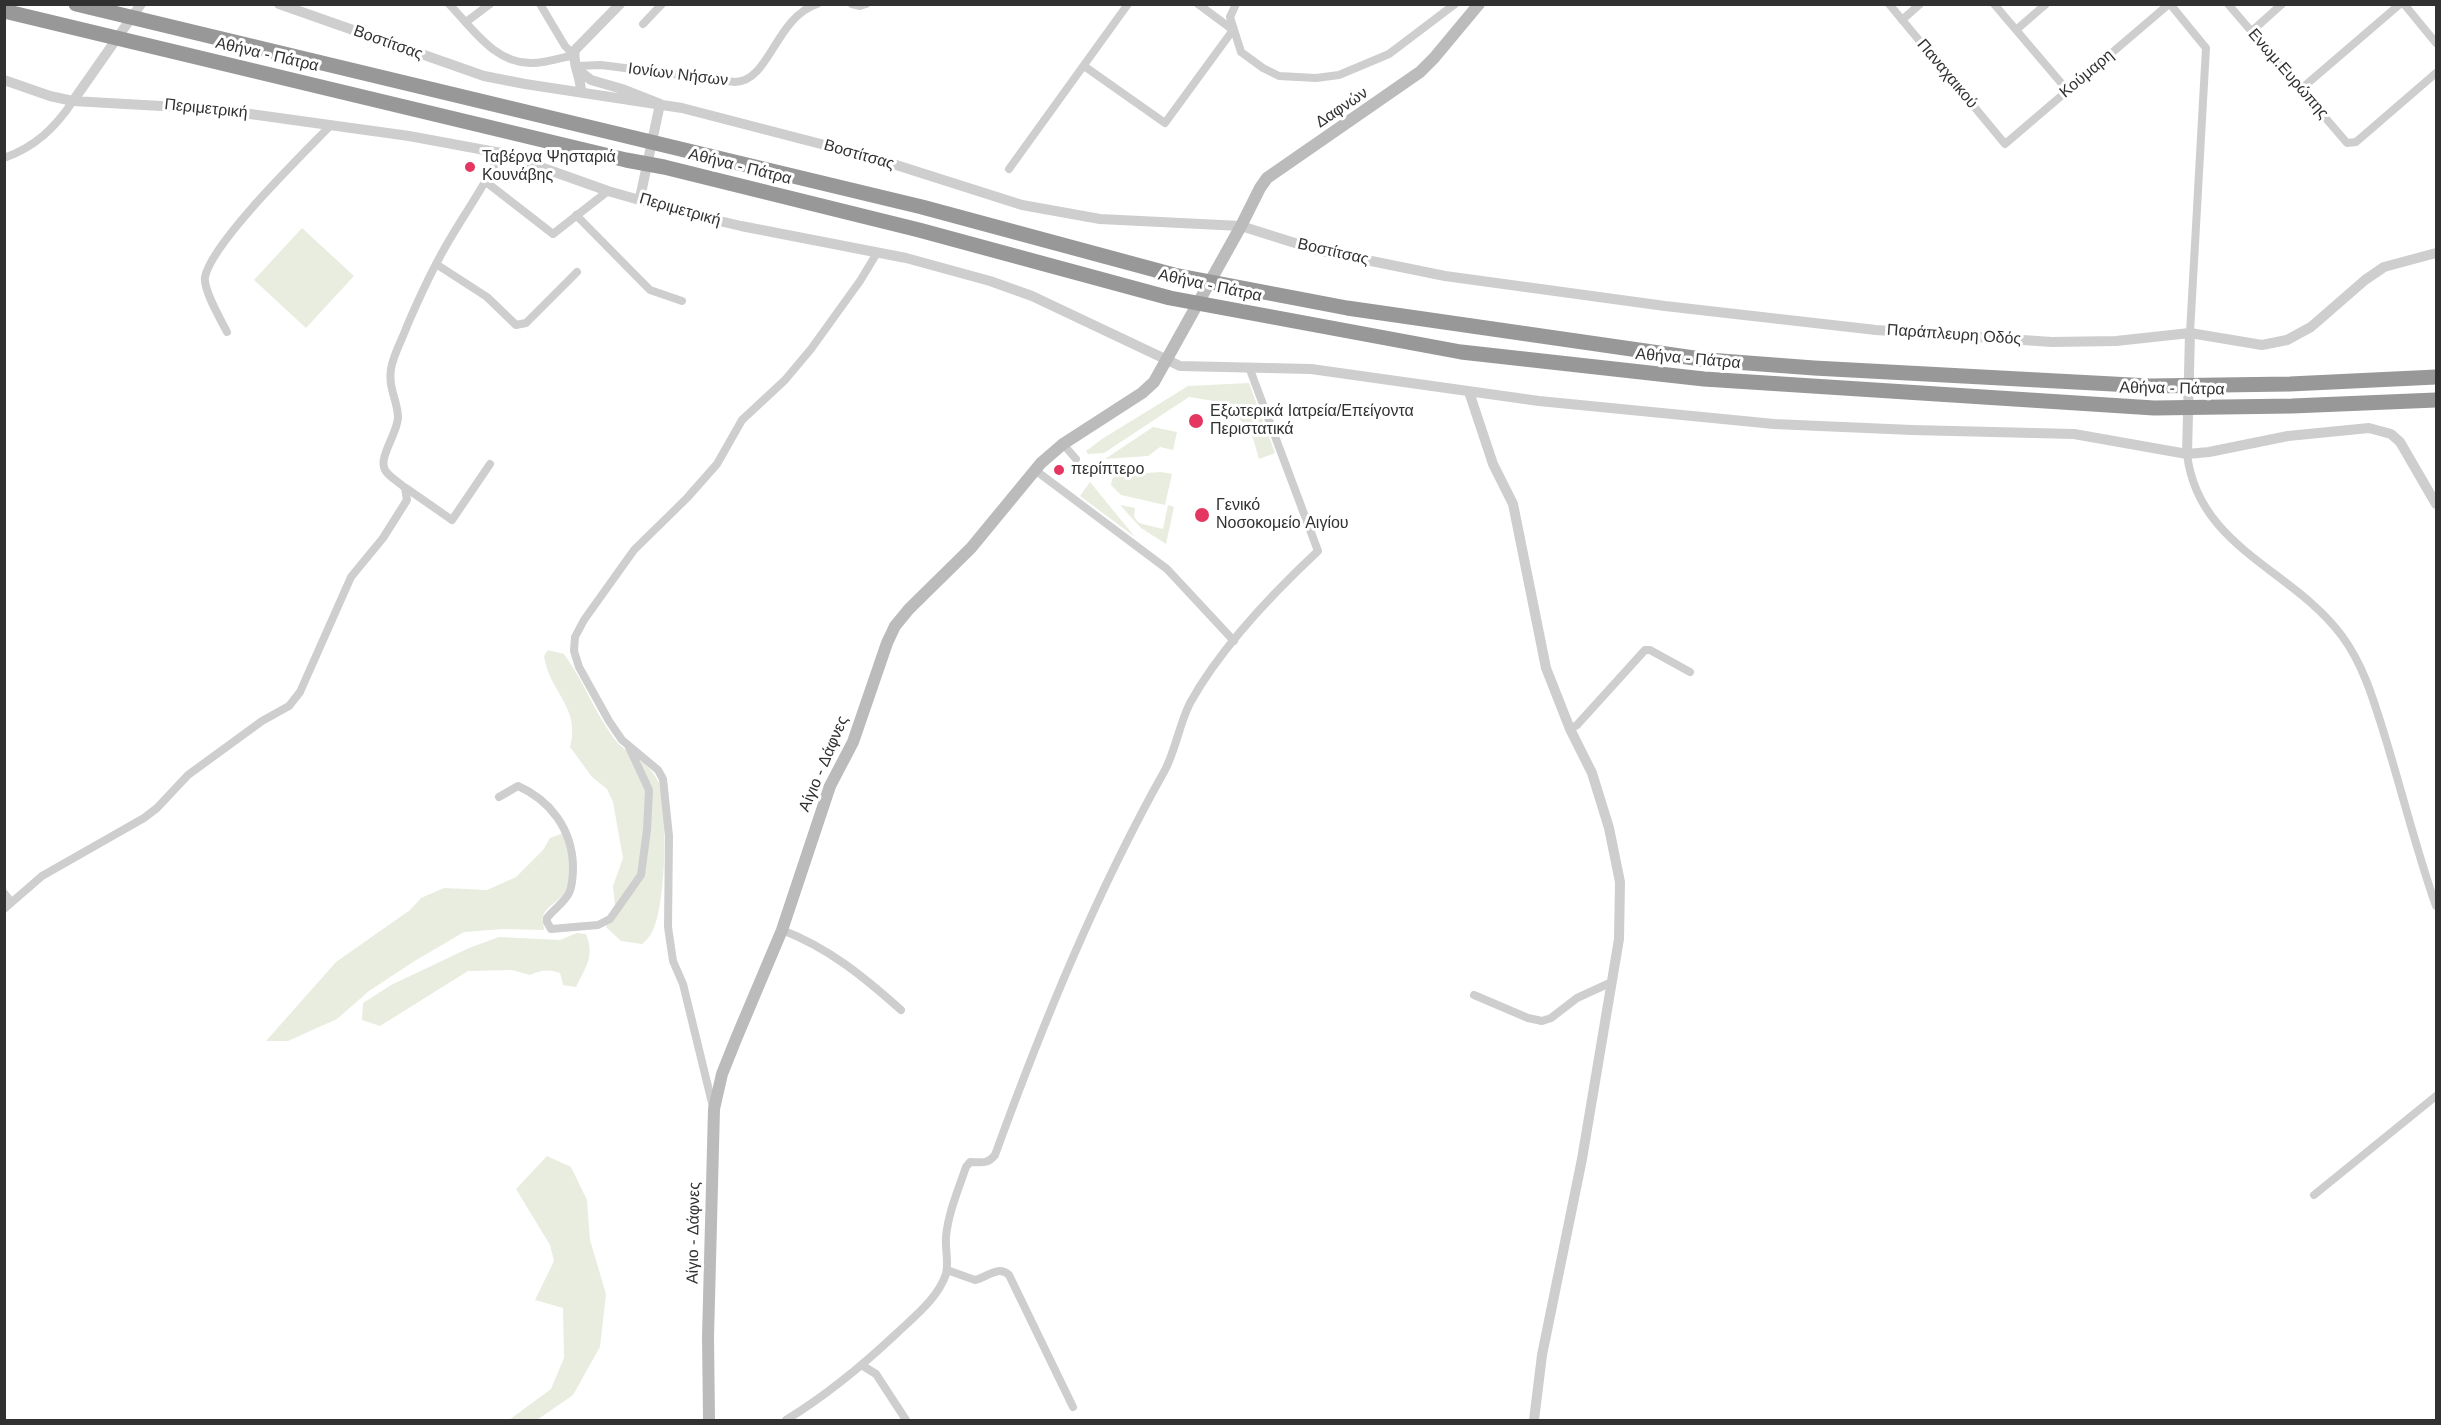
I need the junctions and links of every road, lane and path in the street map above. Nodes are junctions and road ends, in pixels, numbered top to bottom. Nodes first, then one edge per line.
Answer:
1 (75, 4) edge
2 (141, 4) edge
3 (279, 4) edge
4 (449, 4) edge
5 (490, 4) edge
6 (540, 4) edge
7 (662, 4) edge
8 (817, 4) edge
9 (852, 4) edge
10 (866, 4) edge
11 (1128, 4) edge
12 (1198, 4) edge
13 (1236, 4) edge
14 (1455, 4) edge
15 (1479, 4) edge
16 (1889, 4) edge
17 (1920, 4) edge
18 (1994, 4) edge
19 (2046, 4) edge
20 (2169, 4) edge
21 (2228, 4) edge
22 (2282, 4) edge
23 (2402, 4) edge
24 (619, 5) edge
25 (4, 11) edge
26 (1902, 20) junction
27 (466, 22) junction
28 (643, 24) dead end
29 (1233, 30) junction
30 (2016, 30) junction
31 (2252, 32) junction
32 (2436, 43) edge
33 (576, 64) junction
34 (1084, 66) junction
35 (2436, 73) edge
36 (4, 80) edge
37 (2301, 89) junction
38 (2068, 90) junction
39 (581, 92) junction
40 (73, 101) junction
41 (660, 104) junction
42 (331, 125) junction
43 (2005, 144) joint
44 (501, 153) junction
45 (4, 158) edge
46 (1009, 169) dead end
47 (486, 182) junction
48 (608, 190) junction
49 (640, 198) junction
50 (576, 215) junction
51 (1241, 226) junction
52 (1232, 242) joint
53 (877, 253) junction
54 (2436, 254) edge
55 (436, 264) junction
56 (577, 272) dead end
57 (1445, 276) joint
58 (682, 300) dead end
59 (227, 332) dead end
60 (2190, 333) junction
61 (1166, 361) junction
62 (1249, 367) junction
63 (2435, 377) edge
64 (1469, 392) junction
65 (2435, 401) edge
66 (1064, 444) junction
67 (2187, 454) junction
68 (1076, 459) dead end
69 (490, 465) dead end
70 (1035, 470) junction
71 (405, 488) junction
72 (2436, 504) edge
73 (1234, 641) junction
74 (1690, 672) dead end
75 (1570, 729) junction
76 (629, 747) junction
77 (499, 797) dead end
78 (4, 893) edge
79 (8, 906) edge
80 (2436, 906) edge
81 (782, 930) junction
82 (1612, 982) junction
83 (1474, 995) dead end
84 (901, 1010) dead end
85 (2436, 1096) edge
86 (714, 1109) junction
87 (2314, 1195) dead end
88 (947, 1270) junction
89 (863, 1366) junction
90 (1073, 1407) dead end
91 (709, 1420) edge
92 (786, 1420) edge
93 (906, 1420) edge
94 (1534, 1420) edge

1 - 63 highway, Αθήνα - Πάτρα
2 - 40 street
3 - 39 street, Βοστίτσας
4 - 27 street, Ιονίων Νήσων
5 - 27 street
6 - 33 street
7 - 28 street
8 - 33 street, Ιονίων Νήσων
9 - 10 street
11 - 34 street
12 - 29 street
13 - 29 street
14 - 29 street
15 - 51 main road, Δαφνών
16 - 26 street, Παναχαικού
17 - 26 street
18 - 30 street
19 - 30 street
20 - 38 street, Κούμαρη
20 - 60 street
21 - 31 street, Ενωμ.Ευρώπης
22 - 31 street
23 - 32 street
23 - 37 street
24 - 33 street
25 - 65 highway, Αθήνα - Πάτρα
26 - 43 street, Παναχαικού
27 - 33 street, Ιονίων Νήσων
29 - 34 street
30 - 38 street
31 - 37 street, Ενωμ.Ευρώπης
33 - 39 street
33 - 41 street
34 - 46 street
35 - 37 street, Ενωμ.Ευρώπης
36 - 40 street, Περιμετρική
38 - 43 street, Κούμαρη
39 - 41 street, Βοστίτσας
40 - 42 street, Περιμετρική
40 - 45 street
41 - 49 street
41 - 51 street, Βοστίτσας
42 - 44 street, Περιμετρική
42 - 59 street
44 - 47 street
44 - 48 street, Περιμετρική
47 - 50 street
47 - 55 street
48 - 49 street, Περιμετρική
48 - 50 street
49 - 53 street, Περιμετρική
50 - 58 street
51 - 52 main road, Δαφνών
51 - 57 street, Βοστίτσας
52 - 61 main road, Αίγιο - Δάφνες
53 - 61 street, Περιμετρική
53 - 76 street
54 - 60 street, Παράπλευρη Οδός
55 - 56 street
55 - 71 street
57 - 60 street, Παράπλευρη Οδός
60 - 67 street
61 - 62 street, Περιμετρική
61 - 66 main road, Αίγιο - Δάφνες
62 - 64 street, Περιμετρική
62 - 73 street
64 - 67 street, Περιμετρική
64 - 75 street
66 - 68 street
66 - 70 main road, Αίγιο - Δάφνες
67 - 72 street, Περιμετρική
67 - 80 street
69 - 71 street
70 - 73 street
70 - 81 main road, Αίγιο - Δάφνες
71 - 79 street
73 - 88 street
74 - 75 street
75 - 82 street
76 - 77 street
76 - 86 street
78 - 79 street
81 - 84 street
81 - 86 main road, Αίγιο - Δάφνες
82 - 83 street
82 - 94 street
85 - 87 street
86 - 91 main road, Αίγιο - Δάφνες
88 - 89 street
88 - 90 street
89 - 92 street
89 - 93 street

